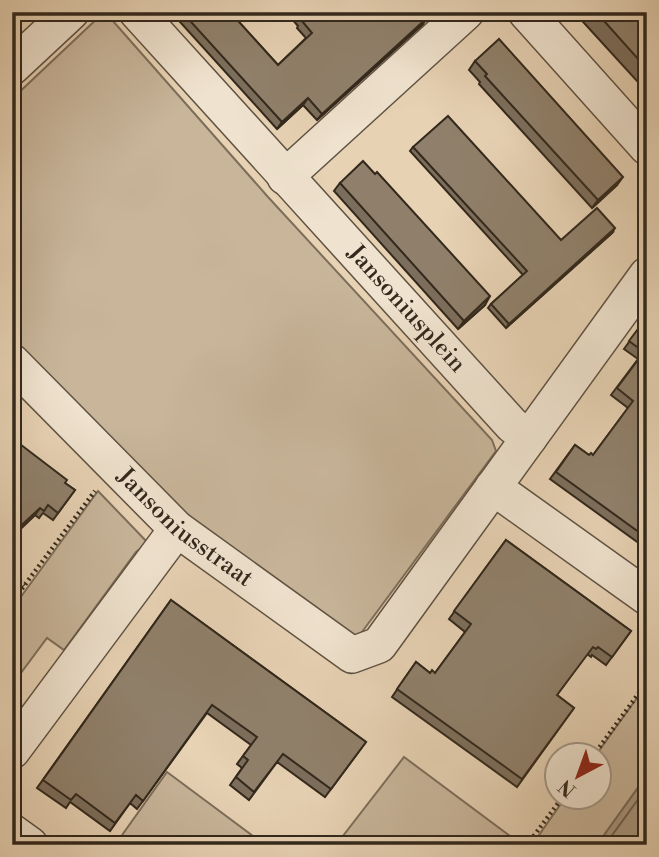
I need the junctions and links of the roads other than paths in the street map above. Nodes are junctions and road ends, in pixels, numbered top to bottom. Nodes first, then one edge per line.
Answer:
1 (71, 12) edge
2 (137, 12) edge
3 (466, 12) edge
4 (526, 12) edge
5 (12, 67) edge
6 (647, 147) edge
7 (285, 177) junction
8 (647, 275) edge
9 (12, 362) edge
10 (528, 438) junction
11 (493, 487) junction
12 (177, 529) junction
13 (647, 597) edge
14 (12, 751) edge
15 (12, 832) edge
16 (30, 845) edge

1 - 5 street
2 - 7 street, Jansoniusplein
3 - 7 street
4 - 6 street
7 - 10 street, Jansoniusplein
8 - 10 street
9 - 12 street, Jansoniusstraat
10 - 11 street
11 - 12 street, Jansoniusstraat
11 - 13 street
12 - 14 street
15 - 16 street

